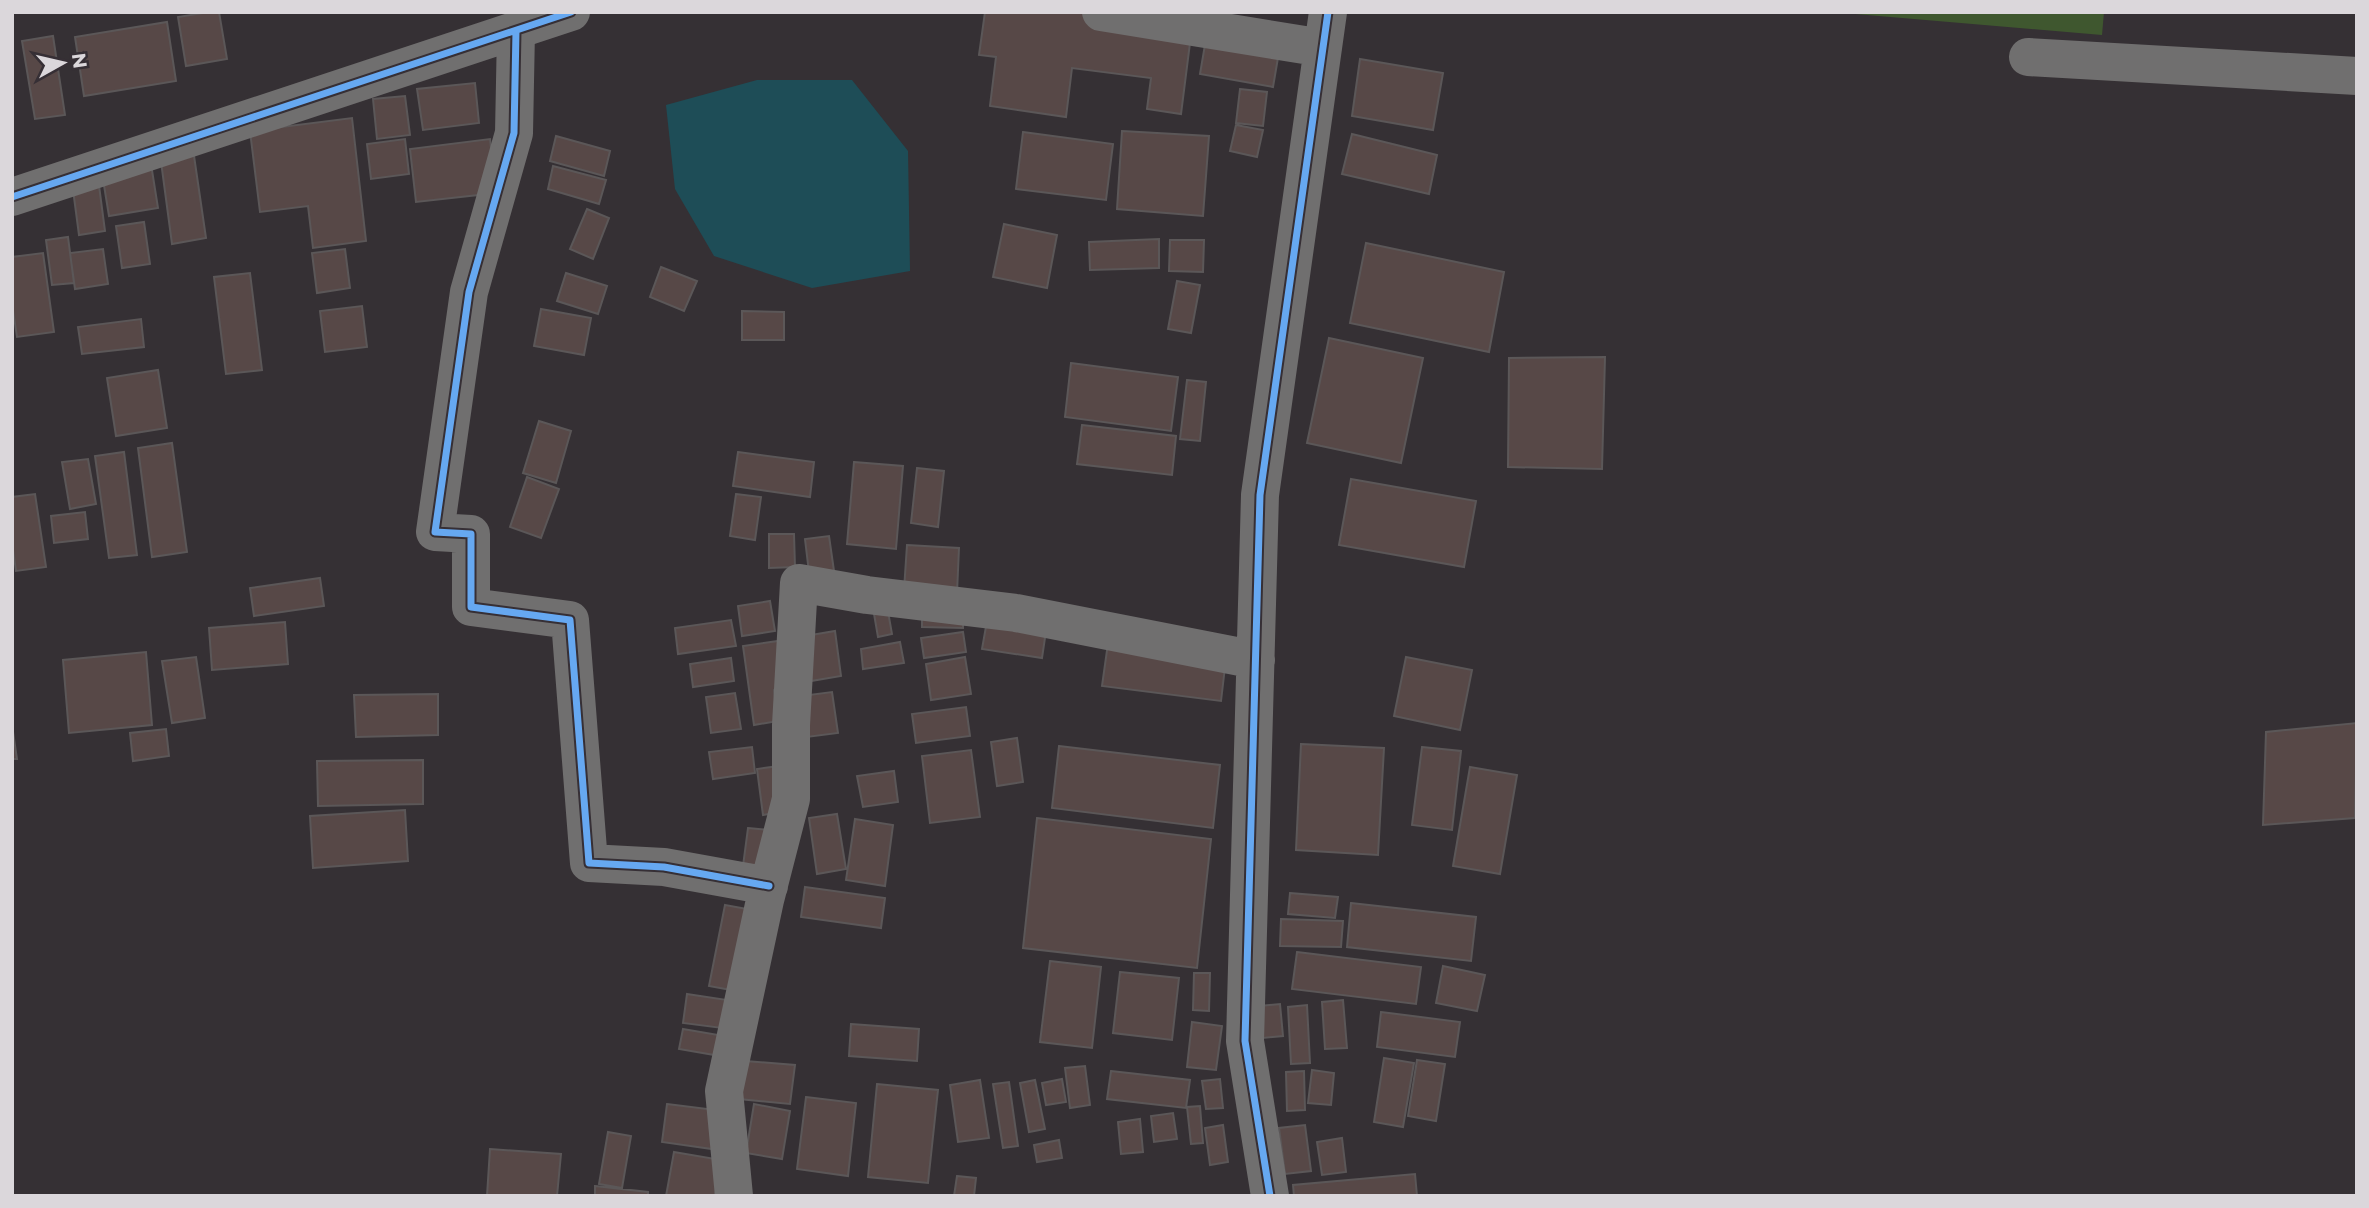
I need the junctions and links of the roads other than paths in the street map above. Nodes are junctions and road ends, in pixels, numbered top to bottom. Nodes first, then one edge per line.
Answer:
1 (571, 12) edge
2 (1101, 12) edge
3 (516, 30) junction
4 (1325, 30) edge
5 (2028, 57) dead end
6 (2357, 76) edge
7 (12, 197) edge
8 (1256, 660) junction
9 (769, 886) junction
10 (734, 1196) edge
11 (1270, 1196) edge

1 - 3 street
2 - 4 street
3 - 7 street
3 - 9 street
4 - 8 street
5 - 6 street
8 - 9 street
8 - 11 street
9 - 10 street

